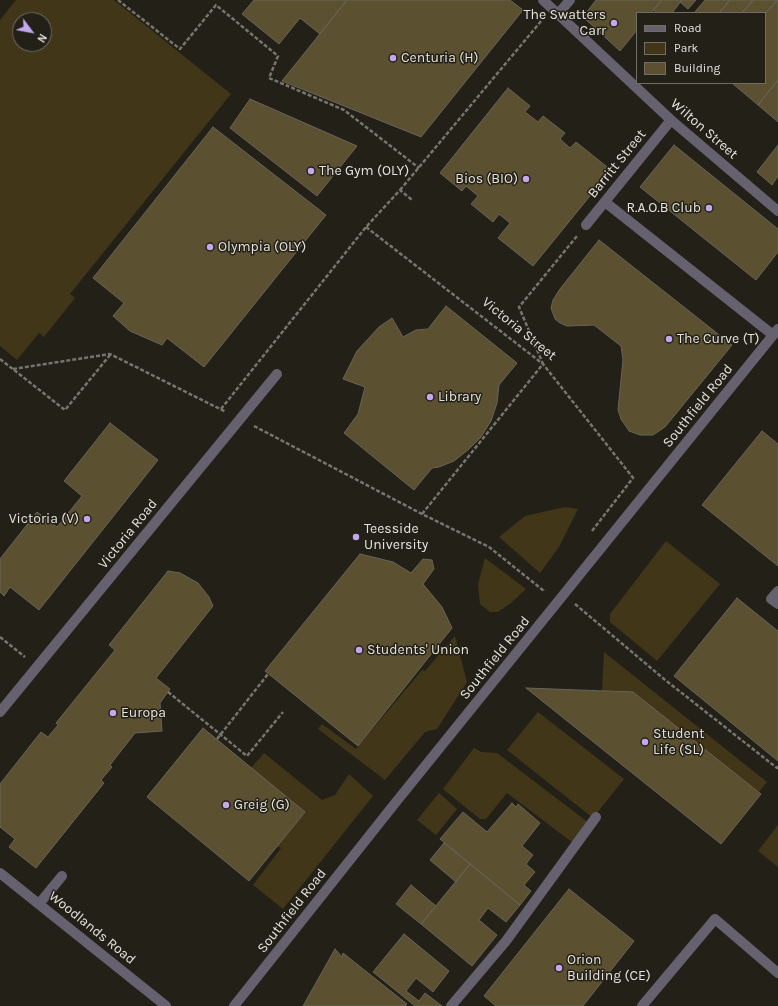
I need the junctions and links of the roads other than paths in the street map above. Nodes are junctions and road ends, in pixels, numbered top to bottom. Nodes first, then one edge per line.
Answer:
1 (543, 0) edge
2 (570, 0) edge
3 (555, 11) junction
4 (671, 120) junction
5 (605, 202) junction
6 (778, 211) edge
7 (586, 225) road end
8 (776, 332) edge
9 (277, 374) dead end
10 (778, 591) edge
11 (778, 604) edge
12 (0, 712) edge
13 (596, 817) dead end
14 (0, 872) edge
15 (62, 876) dead end
16 (39, 904) junction
17 (778, 973) edge
18 (166, 1006) edge
19 (234, 1006) edge
20 (451, 1006) edge
21 (642, 1006) edge

1 - 3 street, Wilton Street
2 - 3 street
3 - 4 street, Wilton Street
4 - 5 street, Barritt Street
4 - 6 street, Wilton Street
5 - 7 street, Barritt Street
5 - 8 street
8 - 19 street, Southfield Road
9 - 12 street, Victoria Road
10 - 11 street
13 - 20 street
14 - 16 street, Woodlands Road
15 - 16 street
16 - 18 street, Woodlands Road
17 - 21 street

